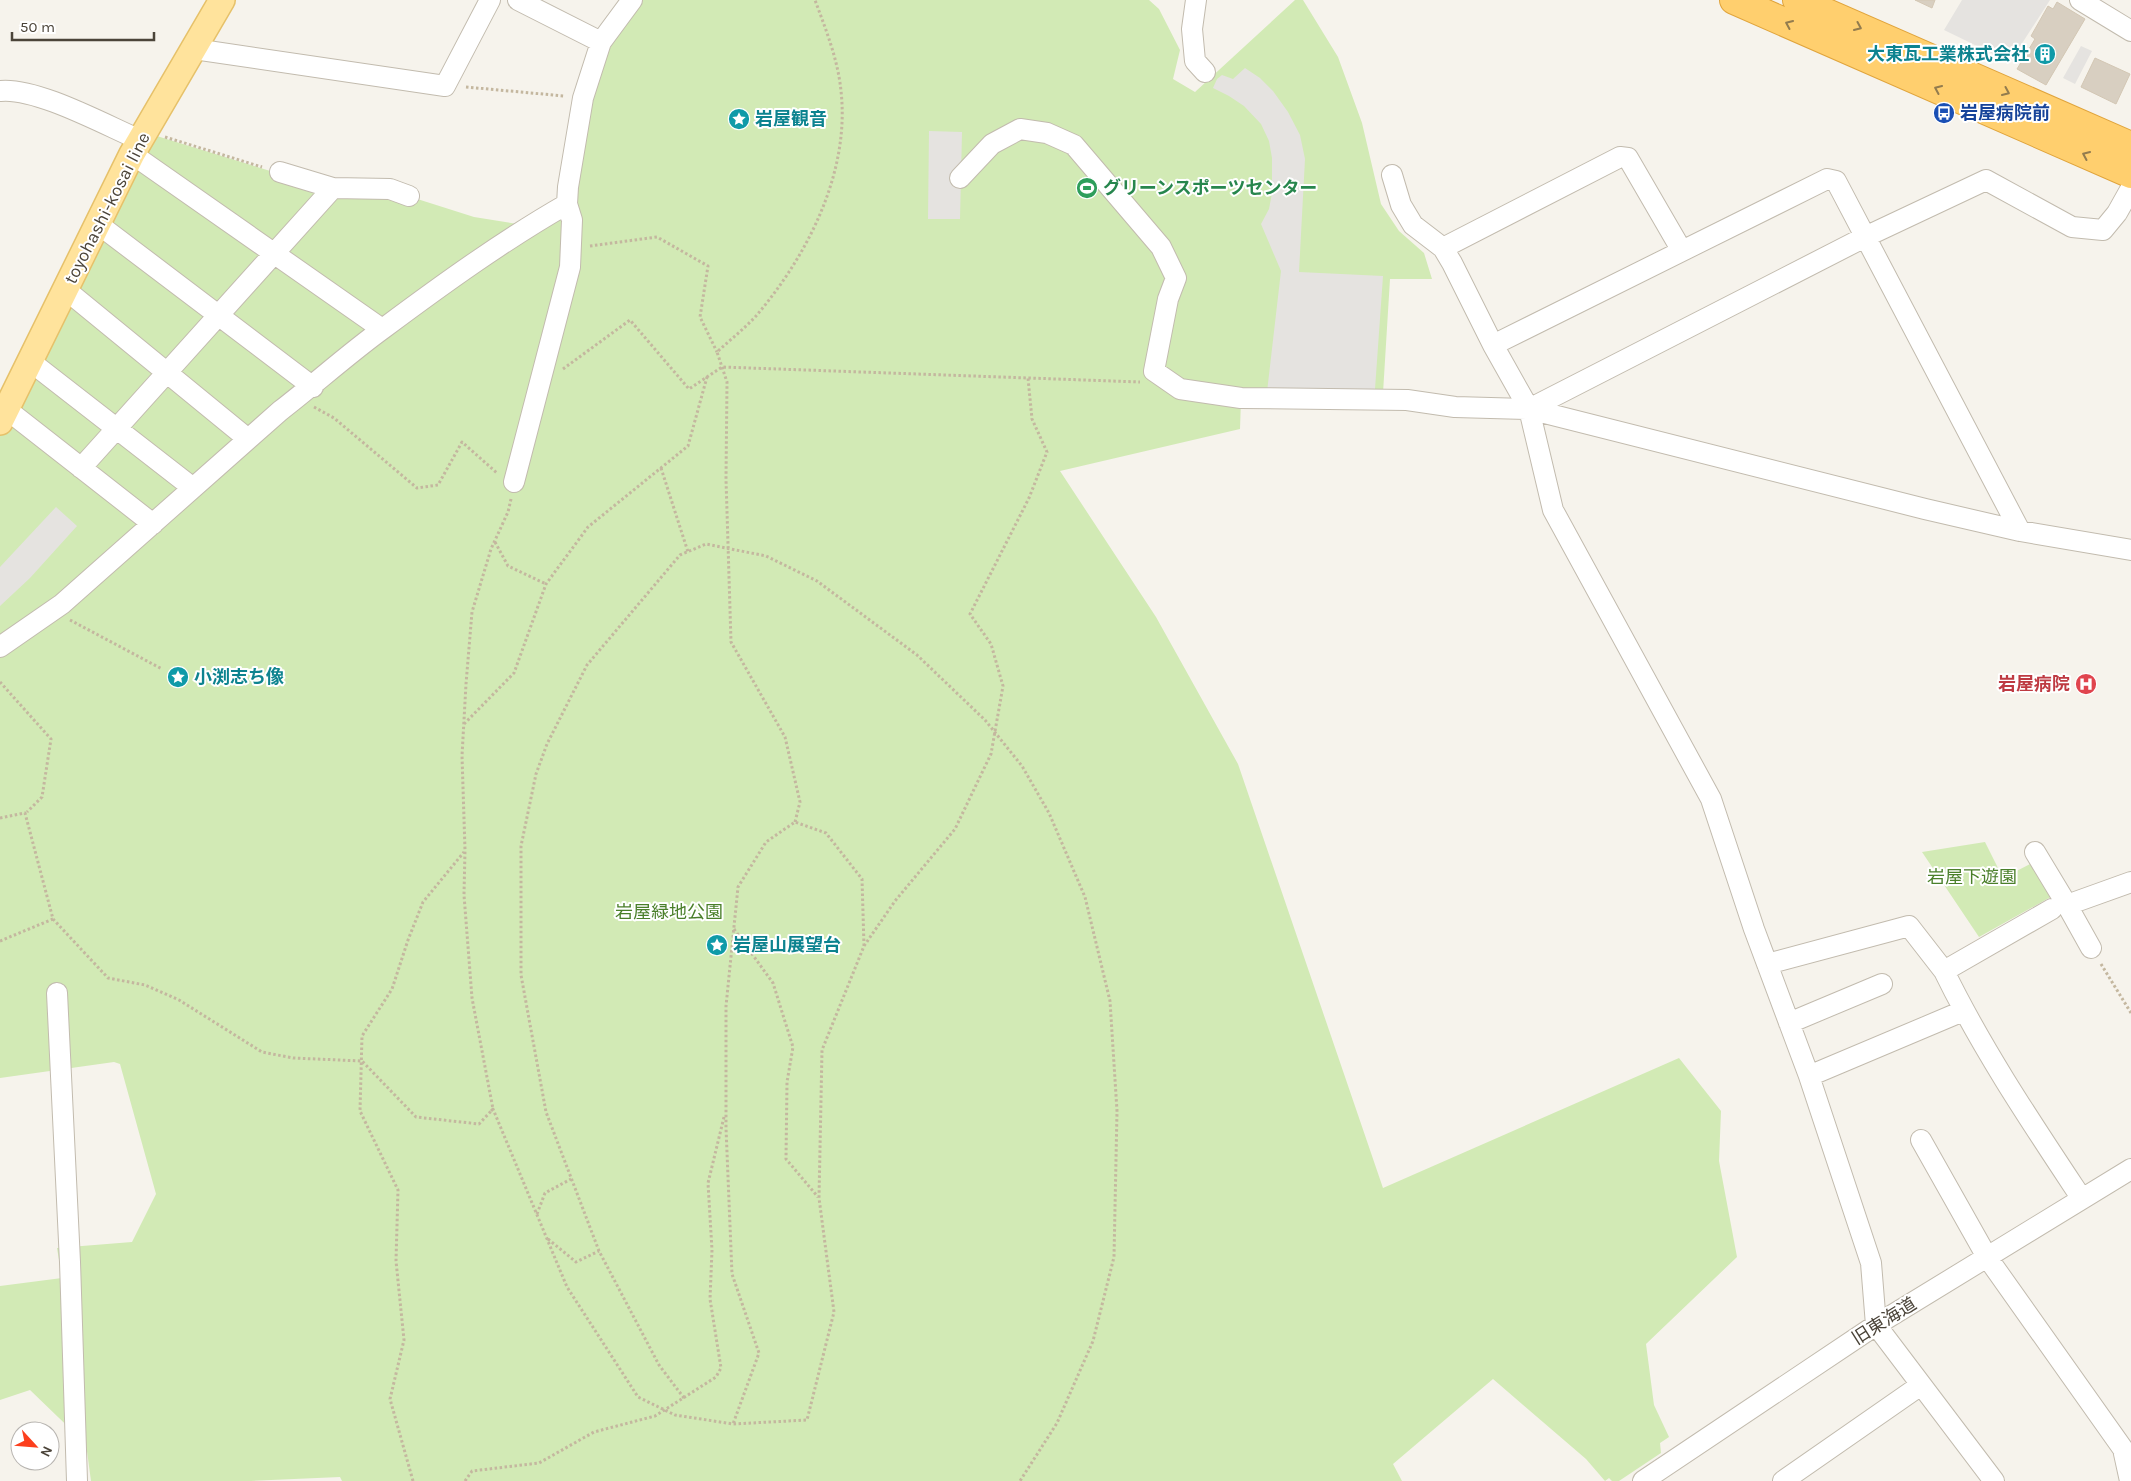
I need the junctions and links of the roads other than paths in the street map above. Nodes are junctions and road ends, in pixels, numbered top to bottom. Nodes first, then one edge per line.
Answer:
1 (222, 0) edge
2 (490, 0) edge
3 (518, 0) edge
4 (632, 0) edge
5 (1196, 0) edge
6 (1734, 0) edge
7 (1797, 0) edge
8 (2080, 0) edge
9 (2131, 31) edge
10 (601, 42) junction
11 (194, 49) junction
12 (1205, 72) dead end
13 (0, 92) edge
14 (139, 142) junction
15 (2131, 146) edge
16 (280, 172) road end
17 (2131, 174) edge
18 (1392, 175) dead end
19 (960, 178) dead end
20 (333, 188) junction
21 (2131, 188) edge
22 (409, 196) dead end
23 (567, 204) junction
24 (98, 224) junction
25 (1865, 238) junction
26 (1442, 248) junction
27 (1682, 251) junction
28 (275, 253) junction
29 (66, 290) junction
30 (219, 316) junction
31 (382, 329) junction
32 (1493, 345) junction
33 (31, 362) junction
34 (166, 374) junction
35 (305, 392) junction
36 (1529, 409) junction
37 (3, 416) edge
38 (117, 429) junction
39 (248, 439) junction
40 (81, 468) junction
41 (514, 482) road end
42 (193, 488) junction
43 (153, 524) junction
44 (2020, 531) junction
45 (2131, 550) edge
46 (0, 647) edge
47 (2035, 852) dead end
48 (2131, 882) edge
49 (2059, 907) junction
50 (2091, 948) road end
51 (1767, 964) junction
52 (1944, 971) junction
53 (1882, 984) dead end
54 (57, 993) dead end
55 (1964, 1011) junction
56 (1789, 1023) junction
57 (1809, 1076) junction
58 (1921, 1140) dead end
59 (2131, 1169) edge
60 (2082, 1200) junction
61 (1987, 1257) junction
62 (1876, 1325) junction
63 (1921, 1385) junction
64 (77, 1481) edge
65 (1643, 1481) edge
66 (1783, 1481) edge
67 (1994, 1481) edge
68 (2130, 1481) edge

1 - 11 main road, toyohashi-kosai line
2 - 11 street
3 - 10 street
4 - 10 street
5 - 12 street
17 -> 6 highway
7 -> 15 highway
8 - 9 street
10 - 23 street
11 - 14 main road, toyohashi-kosai line
13 - 14 street
14 - 24 main road, toyohashi-kosai line
14 - 28 street
16 - 20 street
18 - 26 street
19 - 36 street
20 - 22 street
20 - 28 street
21 - 25 street
23 - 31 street
23 - 41 street
24 - 29 main road, toyohashi-kosai line
24 - 30 street
25 - 27 street
25 - 36 street
25 - 44 street
26 - 27 street
26 - 32 street
27 - 32 street
28 - 30 street
28 - 31 street
29 - 33 main road, toyohashi-kosai line
29 - 34 street
30 - 34 street
30 - 35 street
31 - 35 street
32 - 36 street
33 - 37 main road, toyohashi-kosai line
33 - 38 street
34 - 38 street
34 - 39 street
35 - 39 street
36 - 44 street
36 - 51 street
37 - 40 street
38 - 40 street
38 - 42 street
39 - 42 street
40 - 43 street
42 - 43 street
43 - 46 street
44 - 45 street
47 - 49 street
48 - 49 street
49 - 50 street
49 - 52 street
51 - 52 street
51 - 56 street
52 - 55 street
53 - 56 street
54 - 64 street
55 - 57 street
55 - 60 street
56 - 57 street
57 - 62 street
58 - 61 street
59 - 60 street, 旧東海道
60 - 61 street, 旧東海道
61 - 62 street, 旧東海道
61 - 68 street
62 - 63 street
62 - 65 street, 旧東海道
63 - 66 street
63 - 67 street

